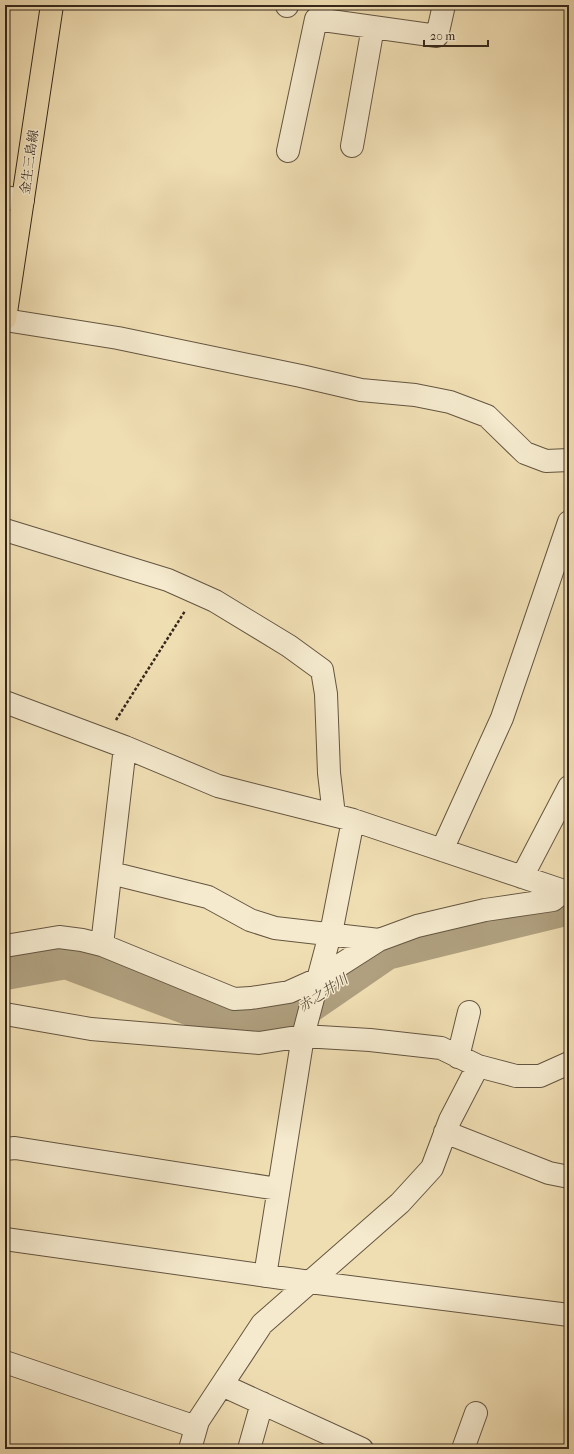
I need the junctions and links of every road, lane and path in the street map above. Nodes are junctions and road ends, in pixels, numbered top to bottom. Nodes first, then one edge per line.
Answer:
1 (52, 5) edge
2 (444, 5) edge
3 (373, 27) junction
4 (352, 146) dead end
5 (288, 151) dead end
6 (14, 198) edge
7 (5, 319) edge
8 (569, 460) edge
9 (569, 522) edge
10 (5, 530) edge
11 (196, 593) junction
12 (5, 702) edge
13 (104, 740) junction
14 (125, 747) junction
15 (569, 787) edge
16 (344, 817) junction
17 (442, 850) junction
18 (111, 873) junction
19 (522, 877) junction
20 (567, 891) edge
21 (330, 934) junction
22 (379, 940) junction
23 (102, 945) junction
24 (5, 946) edge
25 (317, 983) junction
26 (469, 1012) dead end
27 (5, 1014) edge
28 (305, 1026) junction
29 (468, 1062) junction
30 (569, 1063) edge
31 (446, 1132) junction
32 (5, 1149) edge
33 (569, 1177) edge
34 (278, 1189) junction
35 (5, 1239) edge
36 (265, 1276) junction
37 (310, 1282) junction
38 (569, 1315) edge
39 (5, 1362) edge
40 (222, 1385) junction
41 (262, 1403) junction
42 (476, 1413) dead end
43 (196, 1427) junction
44 (190, 1449) edge
45 (249, 1449) edge
46 (362, 1449) edge
47 (463, 1449) edge

1 - 6 main road, 金生三島線
2 - 3 street
3 - 4 street
3 - 5 street
6 - 7 main road, 金生三島線
7 - 8 street
9 - 17 street
10 - 11 street
11 - 13 path
11 - 16 street
12 - 13 street
13 - 14 street
14 - 16 street
14 - 18 street
15 - 19 street
16 - 17 street
16 - 21 street
17 - 19 street
18 - 21 street
18 - 23 street
19 - 20 street
20 - 22 street
21 - 22 street
21 - 25 street
22 - 25 street
23 - 24 street
23 - 25 street
25 - 28 street
26 - 29 street
27 - 28 street
28 - 29 street
28 - 34 street
29 - 30 street
29 - 31 street
31 - 33 street
31 - 37 street
32 - 34 street
34 - 36 street
35 - 36 street
36 - 37 street
37 - 38 street
37 - 40 street
39 - 43 street
40 - 41 street
40 - 43 street
41 - 45 street
41 - 46 street
42 - 47 street
43 - 44 street

